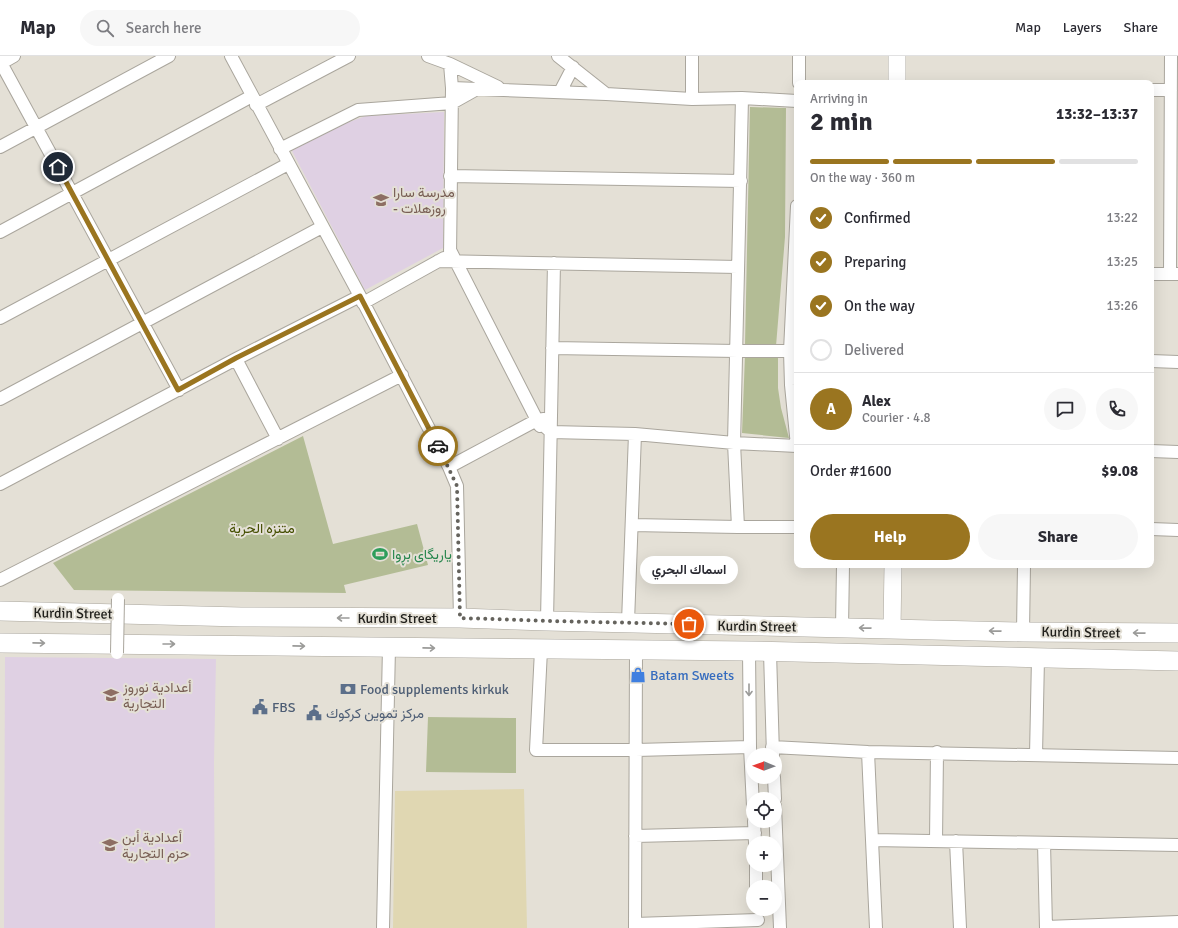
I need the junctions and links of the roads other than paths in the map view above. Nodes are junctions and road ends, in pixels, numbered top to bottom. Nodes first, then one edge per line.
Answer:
1 (14, 56) edge
2 (169, 56) edge
3 (231, 56) edge
4 (349, 56) edge
5 (431, 56) edge
6 (558, 56) edge
7 (692, 56) edge
8 (799, 56) edge
9 (898, 56) edge
10 (1171, 56) edge
11 (0, 62) edge
12 (450, 64) junction
13 (573, 67) junction
14 (799, 80) edge
15 (896, 80) edge
16 (452, 88) junction
17 (478, 89) junction
18 (504, 90) junction
19 (1154, 90) edge
20 (1171, 90) junction
21 (560, 92) junction
22 (606, 94) junction
23 (742, 98) junction
24 (692, 99) junction
25 (254, 100) junction
26 (794, 101) edge
27 (452, 103) junction
28 (36, 128) junction
29 (0, 147) edge
30 (280, 149) junction
31 (288, 164) junction
32 (450, 176) junction
33 (741, 180) junction
34 (72, 193) junction
35 (322, 227) junction
36 (0, 232) edge
37 (449, 258) junction
38 (108, 260) junction
39 (554, 263) junction
40 (738, 267) junction
41 (794, 268) edge
42 (1154, 274) edge
43 (1174, 274) edge
44 (361, 299) junction
45 (0, 318) edge
46 (143, 324) junction
47 (552, 348) junction
48 (737, 351) junction
49 (790, 351) junction
50 (236, 358) junction
51 (1154, 361) edge
52 (1178, 362) edge
53 (402, 376) junction
54 (178, 390) junction
55 (0, 399) edge
56 (794, 416) edge
57 (551, 419) junction
58 (537, 420) junction
59 (551, 432) junction
60 (635, 434) junction
61 (278, 439) junction
62 (734, 443) junction
63 (550, 445) junction
64 (794, 446) edge
65 (1154, 451) edge
66 (1178, 452) edge
67 (449, 467) junction
68 (0, 484) edge
69 (632, 525) junction
70 (794, 526) edge
71 (738, 528) junction
72 (1154, 529) edge
73 (1178, 530) edge
74 (843, 568) edge
75 (893, 568) edge
76 (1024, 568) edge
77 (0, 580) edge
78 (118, 599) dead end
79 (0, 611) edge
80 (241, 617) junction
81 (460, 618) junction
82 (547, 621) junction
83 (628, 622) junction
84 (842, 628) junction
85 (892, 628) junction
86 (1023, 632) junction
87 (1178, 633) edge
88 (0, 642) edge
89 (241, 645) junction
90 (390, 647) junction
91 (541, 650) junction
92 (636, 651) junction
93 (749, 652) junction
94 (770, 652) junction
95 (117, 653) dead end
96 (1038, 658) junction
97 (1178, 661) edge
98 (750, 747) junction
99 (773, 748) edge
100 (636, 750) junction
101 (782, 751) edge
102 (868, 752) junction
103 (937, 752) junction
104 (1036, 755) junction
105 (1178, 758) edge
106 (752, 792) edge
107 (776, 828) edge
108 (754, 832) edge
109 (635, 836) junction
110 (872, 840) junction
111 (936, 841) junction
112 (956, 841) junction
113 (1044, 843) junction
114 (1178, 845) edge
115 (758, 919) edge
116 (1178, 922) edge
117 (635, 926) edge
118 (383, 928) edge
119 (780, 928) edge
120 (876, 928) edge
121 (960, 928) edge
122 (1046, 928) edge

1 - 11 street
2 - 28 street
3 - 25 street
4 - 25 street
5 - 12 street
6 - 13 street
7 - 24 street
8 - 14 street
9 - 15 street
10 - 20 street
11 - 28 street
12 - 16 street
12 - 18 street
13 - 21 street
13 - 22 street
16 - 17 street
16 - 27 street
17 - 18 street
17 - 27 street
18 - 21 street
19 - 20 street
20 - 43 street
21 - 22 street
22 - 24 street
23 - 24 street
23 - 26 street
23 - 33 street
25 - 30 street
25 - 34 street
27 - 30 street
27 - 32 street
28 - 29 street
28 - 34 street
30 - 31 street
31 - 35 street
31 - 38 street
32 - 33 street
32 - 37 street
33 - 40 street
34 - 36 street
34 - 38 street
35 - 44 street
35 - 46 street
37 - 39 street
37 - 44 street
37 - 58 street
38 - 45 street
38 - 46 street
39 - 40 street
39 - 47 street
40 - 48 street
41 - 49 street
42 - 43 street
44 - 50 street
44 - 53 street
46 - 54 street
46 - 55 street
47 - 48 street
47 - 57 street
48 - 49 street
48 - 62 street
49 - 56 street
50 - 54 street
50 - 61 street
51 - 52 street
53 - 61 street
53 - 67 street
54 - 68 street
57 - 58 street
57 - 59 street
58 - 59 street
58 - 63 street
58 - 67 street
59 - 60 street
59 - 63 street
60 - 62 street
60 - 69 street
61 - 77 street
62 - 64 street
62 - 71 street
63 - 82 street
65 - 66 street
67 - 81 street
69 - 71 street
69 - 83 street
70 - 71 street
72 - 73 street
74 - 84 street
75 - 85 street
76 - 86 street
78 - 95 street, bridge
79 - 80 main road, Kurdin Street
81 -> 80 main road, Kurdin Street
80 - 89 main road
81 - 82 main road, Kurdin Street
82 - 83 main road, Kurdin Street
83 - 84 main road, Kurdin Street
85 -> 84 main road, Kurdin Street
86 -> 85 main road, Kurdin Street
87 -> 86 main road, Kurdin Street
88 -> 89 main road, Kurdin Street
89 -> 90 main road, Kurdin Street
90 -> 91 main road, Kurdin Street
90 - 118 street
91 - 92 main road, Kurdin Street
91 - 100 street
92 - 93 main road, Kurdin Street
92 - 100 street
93 - 94 main road, Kurdin Street
93 -> 98 street
94 - 96 main road, Kurdin Street
94 - 99 street
96 - 97 main road, Kurdin Street
96 - 104 street
98 - 100 street
98 - 106 street
100 - 109 street
101 - 102 street
102 - 103 street
102 - 110 street
103 - 104 street
103 - 111 street
104 - 105 street
107 - 119 street
108 - 109 street
109 - 117 street
110 - 111 street
110 - 120 street
111 - 112 street
112 - 113 street
112 - 121 street
113 - 114 street
113 - 122 street
115 - 117 street
116 - 122 street

